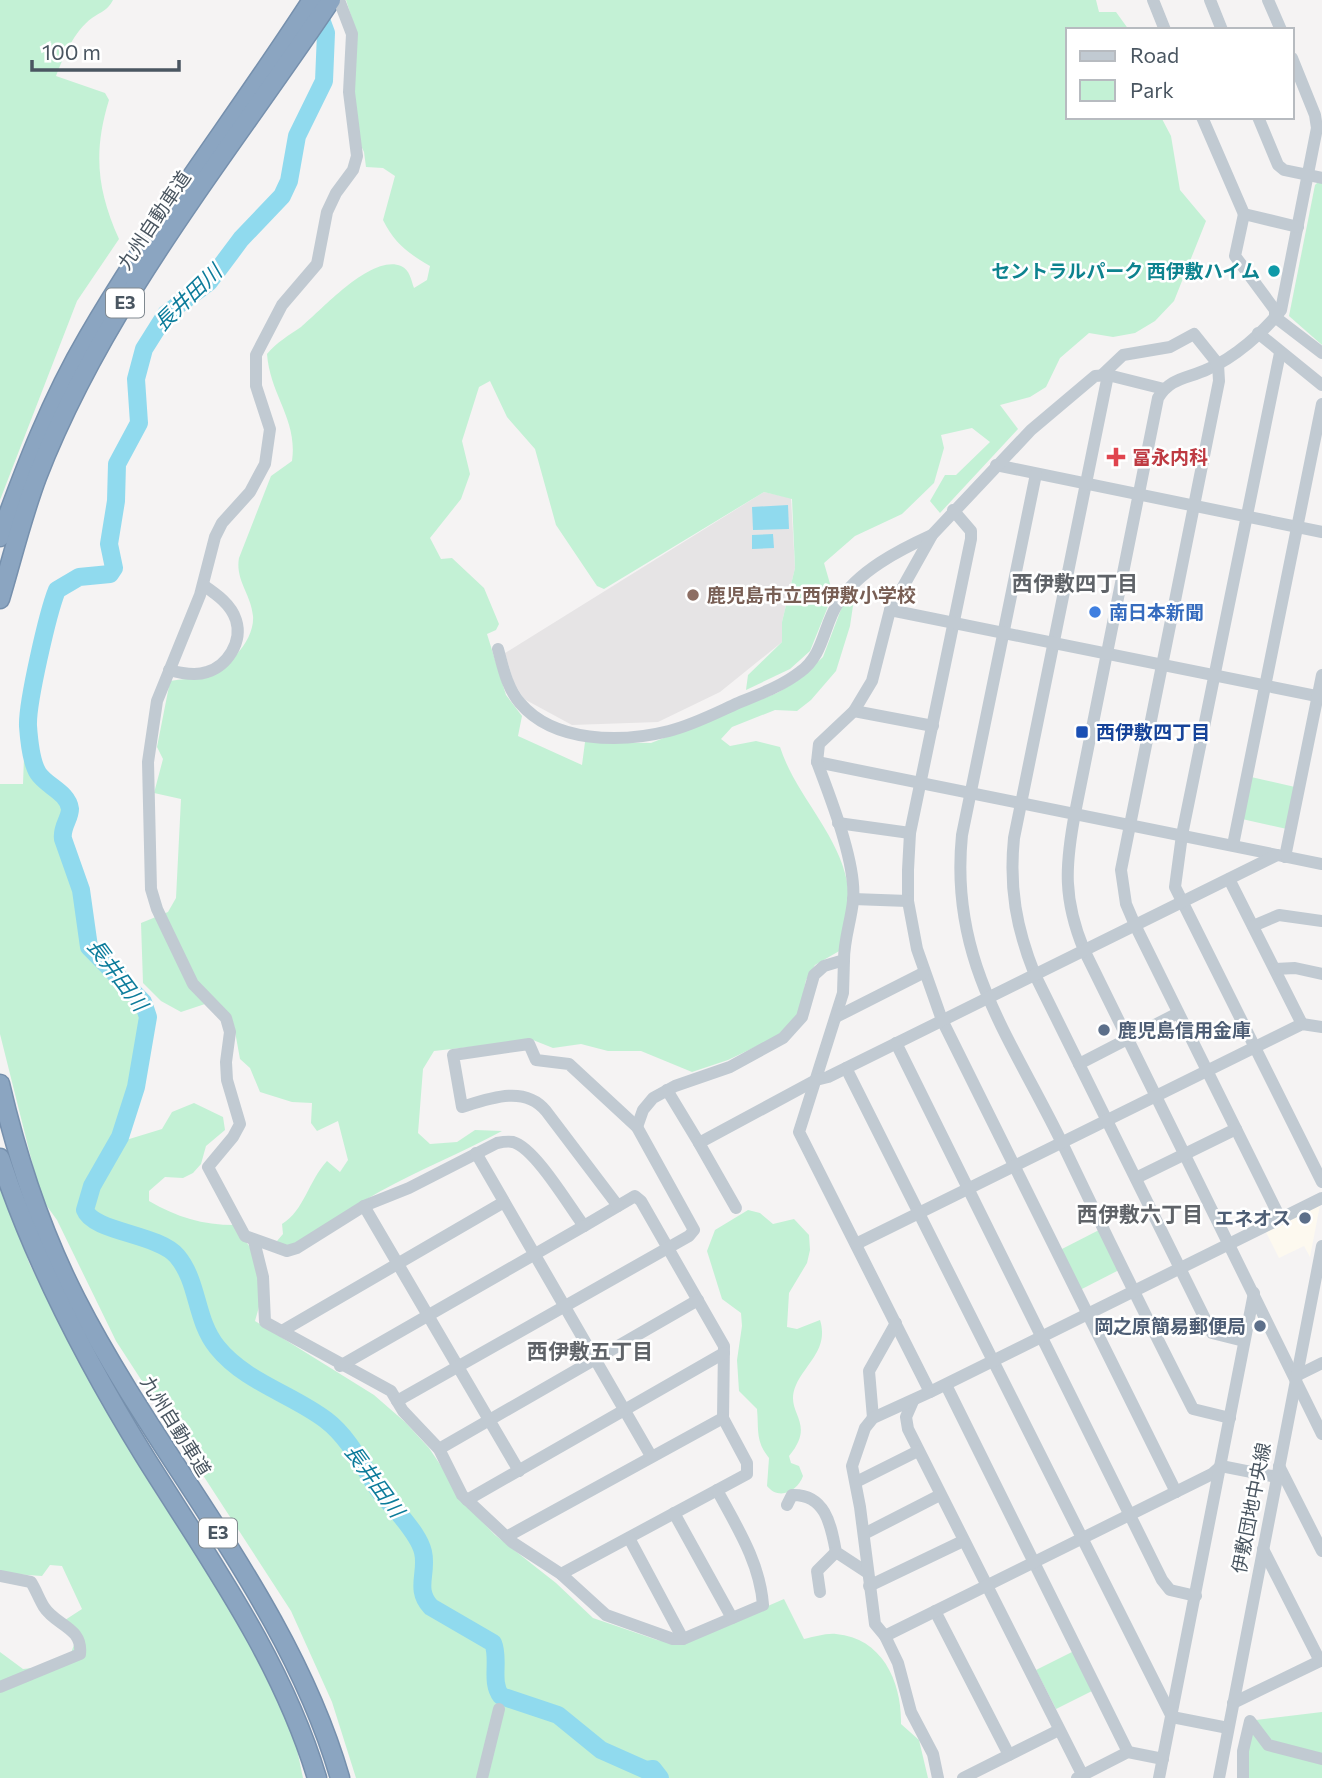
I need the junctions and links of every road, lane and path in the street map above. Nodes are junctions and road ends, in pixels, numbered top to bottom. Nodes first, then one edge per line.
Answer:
1 (312, 0) edge
2 (331, 0) edge
3 (339, 0) edge
4 (1210, 0) edge
5 (1268, 0) edge
6 (1155, 1) edge
7 (303, 28) junction
8 (1164, 28) edge
9 (1221, 28) edge
10 (1279, 28) edge
11 (1294, 62) edge
12 (1319, 113) edge
13 (1203, 119) edge
14 (1259, 119) edge
15 (1316, 177) edge
16 (1244, 214) junction
17 (1298, 227) junction
18 (1275, 317) junction
19 (1258, 333) junction
20 (1280, 353) junction
21 (1322, 353) edge
22 (1218, 364) junction
23 (1105, 374) junction
24 (1322, 385) edge
25 (1164, 389) junction
26 (1322, 404) edge
27 (996, 465) junction
28 (1036, 474) junction
29 (1086, 484) junction
30 (1139, 494) junction
31 (1193, 505) junction
32 (953, 510) junction
33 (1246, 516) junction
34 (1298, 527) junction
35 (1322, 532) edge
36 (932, 535) junction
37 (0, 537) edge
38 (203, 585) junction
39 (0, 599) edge
40 (890, 610) junction
41 (954, 622) junction
42 (1004, 633) junction
43 (1054, 643) junction
44 (498, 649) dead end
45 (1107, 653) junction
46 (1162, 665) junction
47 (169, 670) junction
48 (1322, 675) edge
49 (1214, 676) junction
50 (1267, 686) junction
51 (1320, 697) edge
52 (854, 711) junction
53 (933, 726) junction
54 (817, 762) junction
55 (921, 783) junction
56 (972, 793) junction
57 (1022, 803) junction
58 (1075, 813) junction
59 (838, 822) junction
60 (1131, 824) junction
61 (910, 833) junction
62 (1182, 835) junction
63 (1233, 845) junction
64 (1281, 856) junction
65 (1322, 864) edge
66 (1229, 879) junction
67 (853, 899) junction
68 (908, 901) junction
69 (1182, 902) junction
70 (1322, 921) edge
71 (1135, 925) junction
72 (1253, 926) junction
73 (1084, 950) junction
74 (844, 960) junction
75 (1275, 970) junction
76 (923, 973) junction
77 (1322, 974) edge
78 (1035, 975) junction
79 (987, 998) junction
80 (1178, 1013) junction
81 (836, 1017) junction
82 (942, 1020) junction
83 (1302, 1024) junction
84 (1322, 1027) edge
85 (1128, 1038) junction
86 (896, 1043) junction
87 (1255, 1047) junction
88 (1079, 1064) junction
89 (846, 1069) junction
90 (1207, 1071) junction
91 (817, 1080) junction
92 (0, 1084) edge
93 (667, 1090) junction
94 (1157, 1096) junction
95 (1108, 1120) junction
96 (637, 1127) junction
97 (1236, 1129) junction
98 (699, 1143) junction
99 (1062, 1143) junction
100 (475, 1153) junction
101 (1185, 1154) junction
102 (0, 1160) edge
103 (1015, 1167) junction
104 (1136, 1178) junction
105 (1322, 1182) edge
106 (969, 1190) junction
107 (1322, 1198) edge
108 (504, 1202) junction
109 (364, 1206) junction
110 (618, 1206) junction
111 (736, 1208) dead end
112 (919, 1213) junction
113 (1280, 1218) junction
114 (583, 1226) junction
115 (254, 1241) junction
116 (1229, 1243) junction
117 (856, 1244) junction
118 (1322, 1246) edge
119 (669, 1248) junction
120 (534, 1254) junction
121 (398, 1264) junction
122 (1180, 1267) junction
123 (1133, 1291) junction
124 (1254, 1293) junction
125 (698, 1300) junction
126 (68, 1303) junction
127 (565, 1307) junction
128 (1088, 1314) junction
129 (428, 1315) junction
130 (896, 1323) junction
131 (282, 1331) junction
132 (1043, 1336) junction
133 (1244, 1341) junction
134 (724, 1353) junction
135 (595, 1359) junction
136 (994, 1361) junction
137 (1322, 1363) edge
138 (340, 1366) junction
139 (458, 1367) junction
140 (1296, 1376) junction
141 (946, 1385) junction
142 (930, 1392) junction
143 (397, 1401) junction
144 (913, 1401) junction
145 (624, 1410) junction
146 (723, 1418) junction
147 (873, 1418) junction
148 (1230, 1418) junction
149 (489, 1420) junction
150 (1322, 1434) edge
151 (439, 1449) junction
152 (919, 1451) junction
153 (651, 1456) junction
154 (1221, 1465) junction
155 (519, 1471) junction
156 (1278, 1472) junction
157 (856, 1482) junction
158 (717, 1490) junction
159 (1175, 1492) junction
160 (940, 1495) junction
161 (467, 1500) junction
162 (787, 1505) dead end
163 (674, 1513) junction
164 (1130, 1514) junction
165 (863, 1534) junction
166 (508, 1536) junction
167 (629, 1538) junction
168 (1082, 1538) junction
169 (963, 1541) junction
170 (1263, 1549) junction
171 (1322, 1551) edge
172 (836, 1552) junction
173 (1034, 1562) junction
174 (868, 1573) junction
175 (561, 1574) junction
176 (0, 1576) edge
177 (869, 1586) junction
178 (986, 1586) junction
179 (821, 1592) dead end
180 (1196, 1596) junction
181 (935, 1611) junction
182 (732, 1618) junction
183 (885, 1636) junction
184 (683, 1639) junction
185 (1321, 1661) edge
186 (0, 1687) edge
187 (1233, 1703) junction
188 (499, 1709) dead end
189 (1171, 1717) junction
190 (1228, 1728) junction
191 (1059, 1730) junction
192 (1128, 1752) junction
193 (1009, 1755) junction
194 (1163, 1759) junction
195 (1322, 1759) edge
196 (1220, 1773) edge
197 (1081, 1777) edge
198 (317, 1778) edge
199 (340, 1778) edge
200 (482, 1778) edge
201 (938, 1778) edge
202 (963, 1778) edge
203 (1159, 1778) edge
204 (1231, 1778) edge
205 (1243, 1778) edge

1 - 7 highway, 九州自動車道 / E3
2 - 7 highway, 九州自動車道 / E3
3 - 38 street
4 - 9 street
5 - 10 street
6 - 8 street
7 - 37 highway, 九州自動車道 / E3
7 - 39 highway, 九州自動車道 / E3
11 - 12 street
12 - 15 street
13 - 16 street
14 - 15 street
15 - 17 street
16 - 17 street
16 - 18 street
17 - 18 street
18 - 19 street
18 - 21 street
19 - 20 street
19 - 22 street
20 - 24 street
20 - 33 street
22 - 23 street
22 - 25 street
22 - 31 street
23 - 25 street
23 - 27 street
23 - 29 street
25 - 30 street
26 - 34 street
27 - 28 street
27 - 32 street
28 - 29 street
28 - 42 street
29 - 30 street
29 - 43 street
30 - 31 street
30 - 45 street
31 - 33 street
31 - 46 street
32 - 36 street
32 - 41 street
33 - 34 street
33 - 49 street
34 - 35 street
34 - 50 street
36 - 40 street
36 - 44 street
38 - 47 street
38 - 47 street
40 - 41 street
40 - 52 street
41 - 42 street
41 - 53 street
42 - 43 street
42 - 56 street
43 - 45 street
43 - 57 street
45 - 46 street
45 - 58 street
46 - 49 street
46 - 60 street
47 - 115 street
48 - 51 street
49 - 50 street
49 - 62 street
50 - 51 street
50 - 63 street
51 - 64 street
52 - 53 street
52 - 54 street
53 - 55 street
54 - 55 street
54 - 59 street
55 - 56 street
55 - 61 street
56 - 57 street
56 - 79 street
57 - 58 street
57 - 78 street
58 - 60 street
58 - 73 street
59 - 61 street
59 - 67 street
60 - 62 street
60 - 71 street
61 - 68 street
62 - 63 street
62 - 69 street
63 - 64 street
64 - 65 street
64 - 66 street
66 - 69 street
66 - 72 street
67 - 68 street
67 - 74 street
68 - 76 street
69 - 71 street
69 - 87 street
70 - 72 street
71 - 73 street
71 - 80 street
72 - 75 street
73 - 78 street
73 - 85 street
74 - 81 street
74 - 93 street
75 - 77 street
75 - 83 street
76 - 81 street
76 - 82 street
78 - 79 street
78 - 88 street
79 - 82 street
79 - 99 street
80 - 85 street
80 - 90 street
81 - 91 street
82 - 86 street
82 - 103 street
83 - 84 street
83 - 87 street
85 - 88 street
85 - 94 street
86 - 89 street
86 - 106 street
87 - 90 street
87 - 105 street
88 - 95 street
89 - 91 street
89 - 112 street
90 - 94 street
90 - 97 street
91 - 98 street
91 - 117 street
92 - 126 highway, 九州自動車道 / E3
93 - 96 street
93 - 98 street
94 - 95 street
94 - 101 street
95 - 99 street
95 - 104 street
96 - 110 street
96 - 119 street
97 - 101 street
97 - 113 street
98 - 111 street
99 - 103 street
99 - 123 street
100 - 108 street
100 - 109 street
100 - 114 street
101 - 104 street
101 - 116 street
102 - 126 highway, 九州自動車道 / E3
103 - 106 street
103 - 128 street
104 - 122 street
106 - 112 street
106 - 132 street
107 - 113 street
108 - 120 street
108 - 121 street
109 - 115 street
109 - 121 street
110 - 114 street
110 - 119 street
112 - 117 street
112 - 136 street
113 - 116 street
114 - 120 street
115 - 131 street
116 - 122 street
116 - 124 street
117 - 130 street
118 - 140 street, 伊敷団地中央線
119 - 125 street
119 - 127 street
120 - 127 street
120 - 129 street
121 - 129 street
121 - 131 street
122 - 123 street
122 - 133 street
123 - 128 street
123 - 148 street
124 - 133 street
124 - 140 street
125 - 134 street
125 - 135 street
126 - 198 highway, 九州自動車道 / E3
126 - 199 highway, 九州自動車道 / E3
127 - 135 street
127 - 139 street
128 - 132 street
128 - 159 street
129 - 138 street
129 - 139 street
130 - 142 street
130 - 147 street
131 - 138 street
132 - 136 street
132 - 164 street
133 - 148 street
134 - 145 street
134 - 146 street
135 - 145 street
135 - 149 street
136 - 141 street
136 - 168 street
137 - 140 street
138 - 143 street
139 - 143 street
139 - 149 street
140 - 150 street
140 - 156 street, 伊敷団地中央線
141 - 142 street
141 - 173 street
142 - 144 street
143 - 151 street
144 - 147 street
144 - 152 street
145 - 153 street
145 - 155 street
146 - 153 street
146 - 158 street
147 - 157 street
148 - 154 street
149 - 151 street
149 - 155 street
151 - 161 street
152 - 157 street
152 - 160 street
153 - 166 street
154 - 156 street
154 - 159 street
154 - 180 street
155 - 161 street
156 - 170 street, 伊敷団地中央線
156 - 171 street
157 - 165 street
158 - 163 street
158 - 182 street
159 - 164 street
160 - 165 street
160 - 169 street
161 - 166 street
162 - 172 street
163 - 167 street
163 - 182 street
164 - 168 street
164 - 180 street
165 - 174 street
166 - 175 street
167 - 175 street
167 - 184 street
168 - 173 street
168 - 189 street
169 - 177 street
169 - 178 street
170 - 185 street
170 - 187 street, 伊敷団地中央線
172 - 174 street
172 - 179 street
173 - 178 street
173 - 192 street
174 - 177 street
175 - 184 street
176 - 186 street
177 - 183 street
178 - 181 street
178 - 191 street
180 - 189 street
181 - 183 street
181 - 193 street
182 - 184 street
183 - 201 street
185 - 187 street
187 - 190 street, 伊敷団地中央線
188 - 200 street
189 - 190 street
189 - 194 street
190 - 196 street, 伊敷団地中央線
191 - 193 street
191 - 197 street
192 - 194 street
192 - 197 street
193 - 202 street
194 - 203 street
195 - 205 street
196 - 204 street

